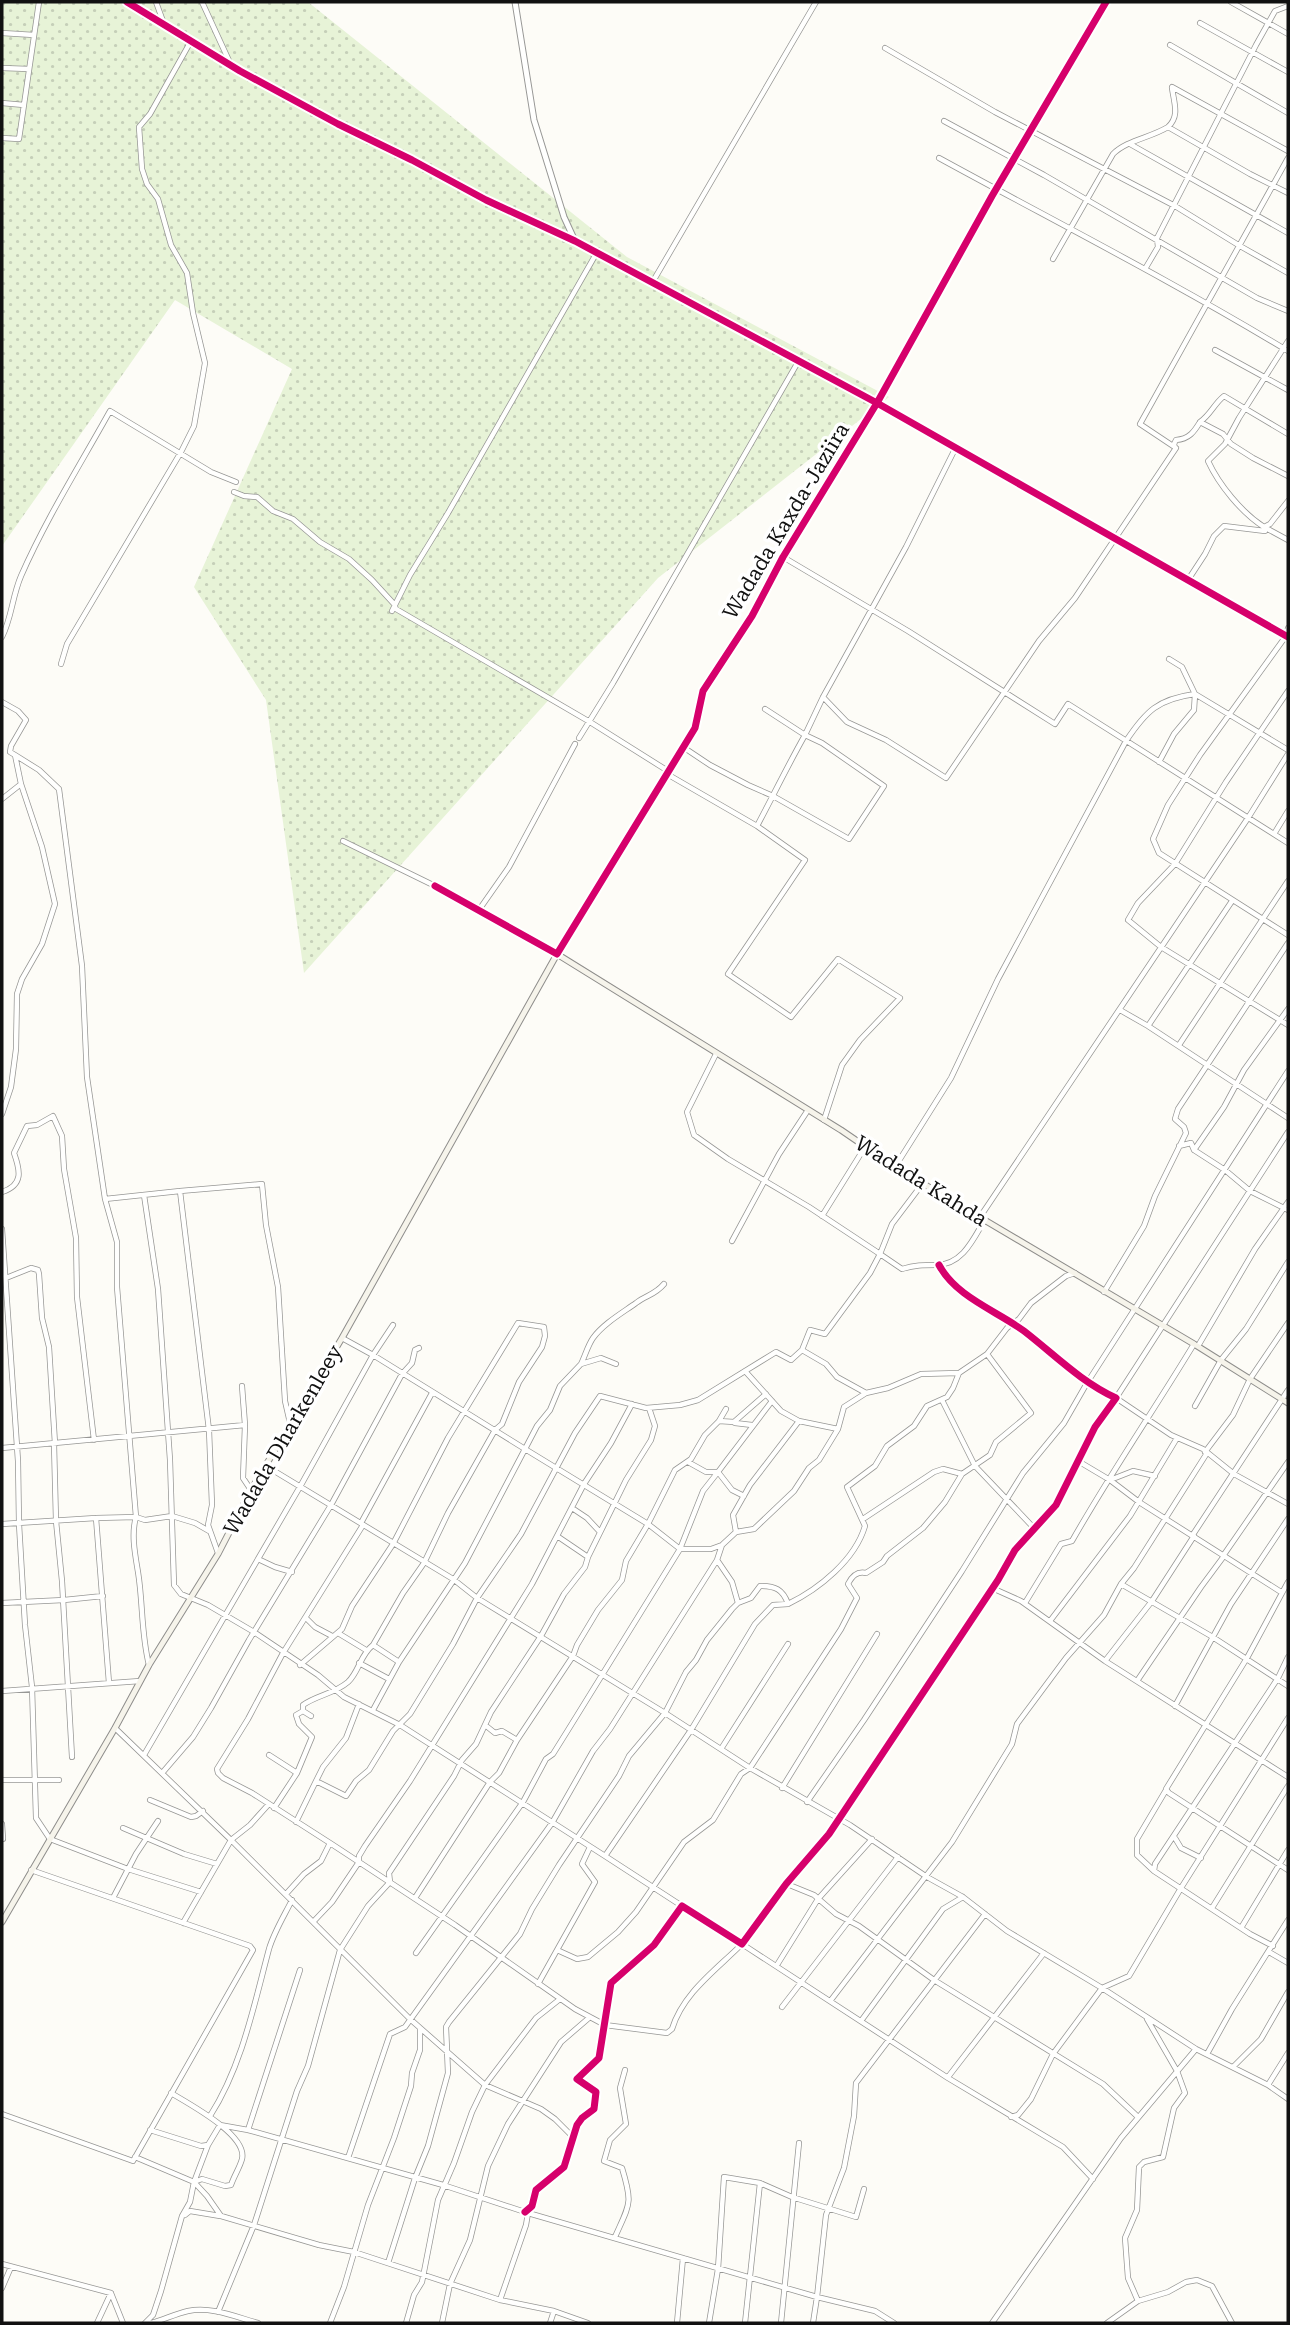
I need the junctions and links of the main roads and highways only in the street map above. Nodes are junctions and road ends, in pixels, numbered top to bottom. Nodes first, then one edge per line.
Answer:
1 (557, 954) joint
2 (1285, 1401) edge
3 (2, 1922) edge

1 - 2 main road, Wadada Kahda
1 - 3 main road, Wadada Dharkenleey

